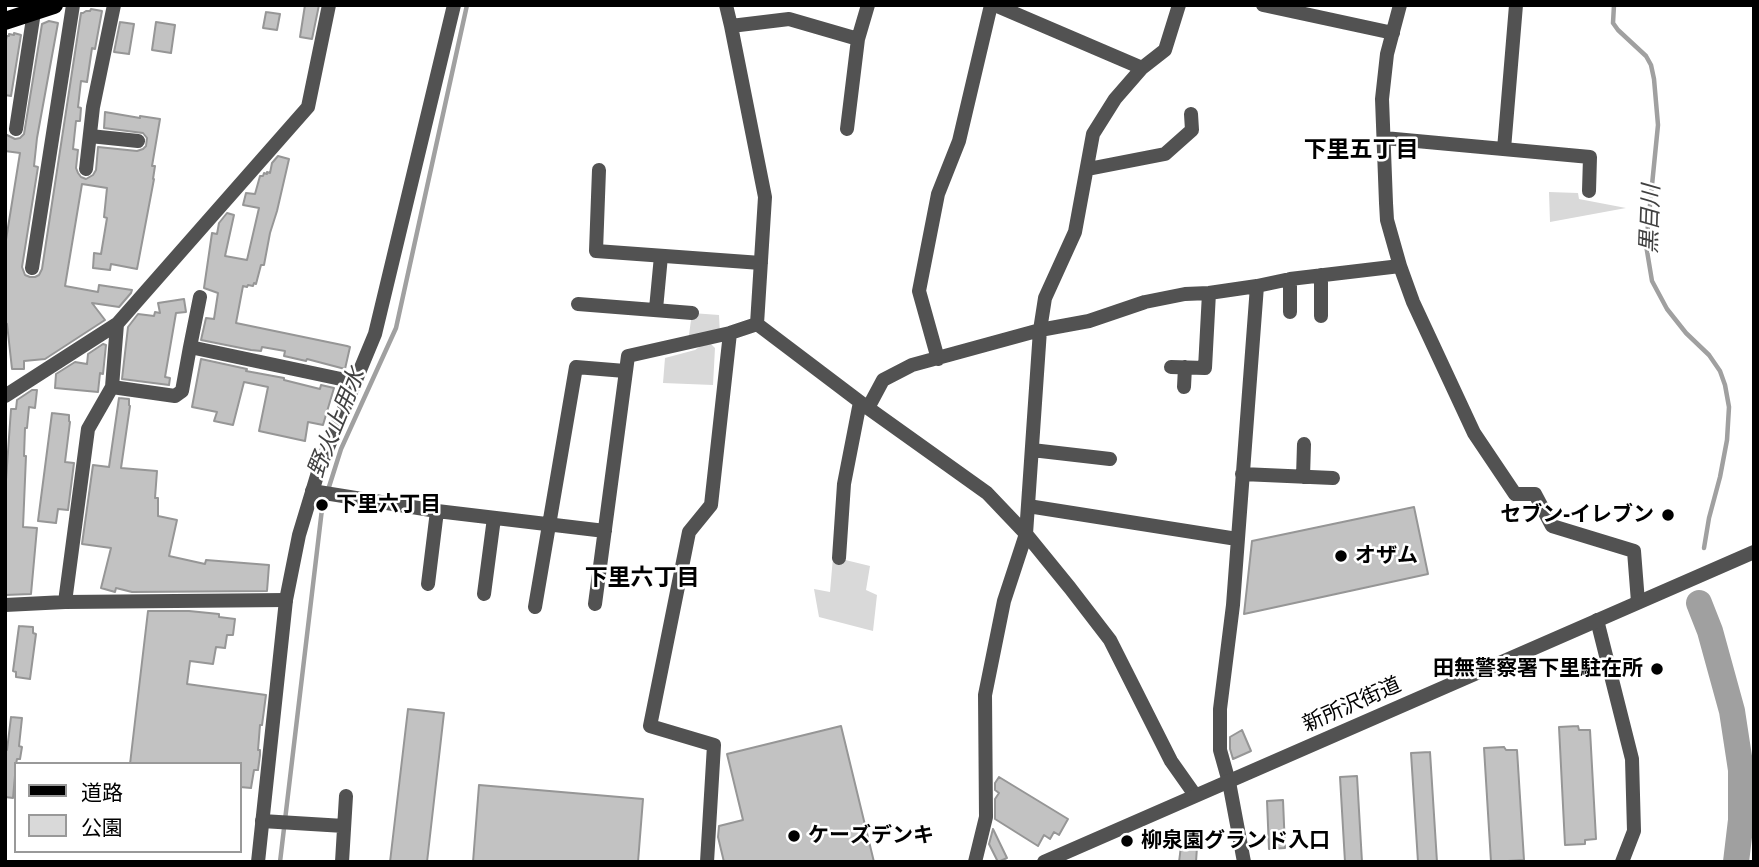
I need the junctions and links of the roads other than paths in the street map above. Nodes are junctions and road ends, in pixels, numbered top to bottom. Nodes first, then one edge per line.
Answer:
1 (54, 5) edge
2 (73, 5) edge
3 (114, 5) edge
4 (329, 5) edge
5 (454, 5) edge
6 (726, 5) edge
7 (868, 5) edge
8 (993, 5) edge
9 (1179, 5) edge
10 (1263, 5) edge
11 (1400, 5) edge
12 (1516, 5) edge
13 (26, 11) edge
14 (5, 21) edge
15 (731, 26) junction
16 (1393, 33) junction
17 (858, 39) junction
18 (1142, 68) junction
19 (1191, 114) dead end
20 (16, 128) dead end
21 (847, 129) dead end
22 (90, 136) junction
23 (1384, 138) junction
24 (138, 141) dead end
25 (1504, 149) junction
26 (86, 169) dead end
27 (599, 170) dead end
28 (1088, 170) junction
29 (1589, 191) dead end
30 (661, 256) junction
31 (761, 263) junction
32 (1400, 266) junction
33 (32, 268) dead end
34 (1321, 275) junction
35 (1290, 279) junction
36 (1257, 286) junction
37 (1209, 293) junction
38 (200, 297) dead end
39 (578, 304) dead end
40 (656, 309) junction
41 (1290, 312) dead end
42 (692, 313) dead end
43 (1321, 316) dead end
44 (117, 324) junction
45 (757, 324) junction
46 (1040, 330) junction
47 (730, 333) junction
48 (190, 347) junction
49 (938, 359) junction
50 (625, 371) junction
51 (355, 382) junction
52 (112, 387) junction
53 (1184, 387) dead end
54 (5, 396) edge
55 (864, 405) junction
56 (1304, 444) dead end
57 (1032, 450) junction
58 (1110, 459) dead end
59 (1242, 474) junction
60 (1303, 477) junction
61 (1334, 478) dead end
62 (316, 491) junction
63 (1028, 506) junction
64 (437, 511) junction
65 (494, 518) junction
66 (550, 524) junction
67 (605, 531) junction
68 (1026, 534) junction
69 (1237, 539) junction
70 (1754, 552) edge
71 (839, 558) dead end
72 (428, 584) dead end
73 (484, 594) dead end
74 (286, 600) junction
75 (65, 602) junction
76 (1637, 602) junction
77 (595, 604) dead end
78 (5, 605) edge
79 (535, 607) dead end
80 (1597, 620) junction
81 (1229, 782) junction
82 (1195, 795) junction
83 (346, 796) dead end
84 (269, 821) junction
85 (344, 826) junction
86 (258, 862) edge
87 (342, 862) edge
88 (707, 862) edge
89 (975, 862) edge
90 (1044, 862) edge
91 (1244, 862) edge
92 (1622, 862) edge

1 - 13 main road
2 - 33 street
3 - 22 street
4 - 44 street
5 - 51 street
6 - 15 street
7 - 17 street
8 - 18 street
8 - 49 street
9 - 18 street
10 - 16 street
11 - 16 street
12 - 25 street
13 - 14 main road
13 - 20 street
15 - 17 street
15 - 31 street
16 - 23 street
17 - 21 street
18 - 28 street
19 - 28 street
22 - 24 street
22 - 26 street
23 - 25 street
23 - 32 street
25 - 29 street
27 - 30 street
28 - 46 street
30 - 31 street
30 - 40 street
31 - 45 street
32 - 34 street
32 - 76 street
34 - 35 street
34 - 43 street
35 - 36 street
35 - 41 street
36 - 37 street
36 - 59 street
37 - 46 street
37 - 53 street
38 - 48 street
39 - 40 street
40 - 42 street
44 - 52 street
44 - 54 street
45 - 47 street
45 - 55 street
46 - 49 street
46 - 57 street
47 - 50 street
47 - 88 street
48 - 51 street
48 - 52 street
49 - 55 street
50 - 66 street
50 - 67 street
51 - 62 street
52 - 75 street
55 - 68 street
55 - 71 street
56 - 60 street
57 - 58 street
57 - 63 street
59 - 60 street
59 - 69 street
60 - 61 street
62 - 64 street
62 - 74 street
63 - 68 street
63 - 69 street
64 - 65 street
64 - 72 street
65 - 66 street
65 - 73 street
66 - 67 street
66 - 79 street
67 - 77 street
68 - 82 street
68 - 89 street
69 - 81 street
70 - 76 street, 新所沢街道
74 - 75 street
74 - 84 street
75 - 78 street
76 - 80 street, 新所沢街道
80 - 81 street, 新所沢街道
80 - 92 street
81 - 82 street, 新所沢街道
81 - 91 street
82 - 90 street, 新所沢街道
83 - 85 street
84 - 85 street
84 - 86 street
85 - 87 street

